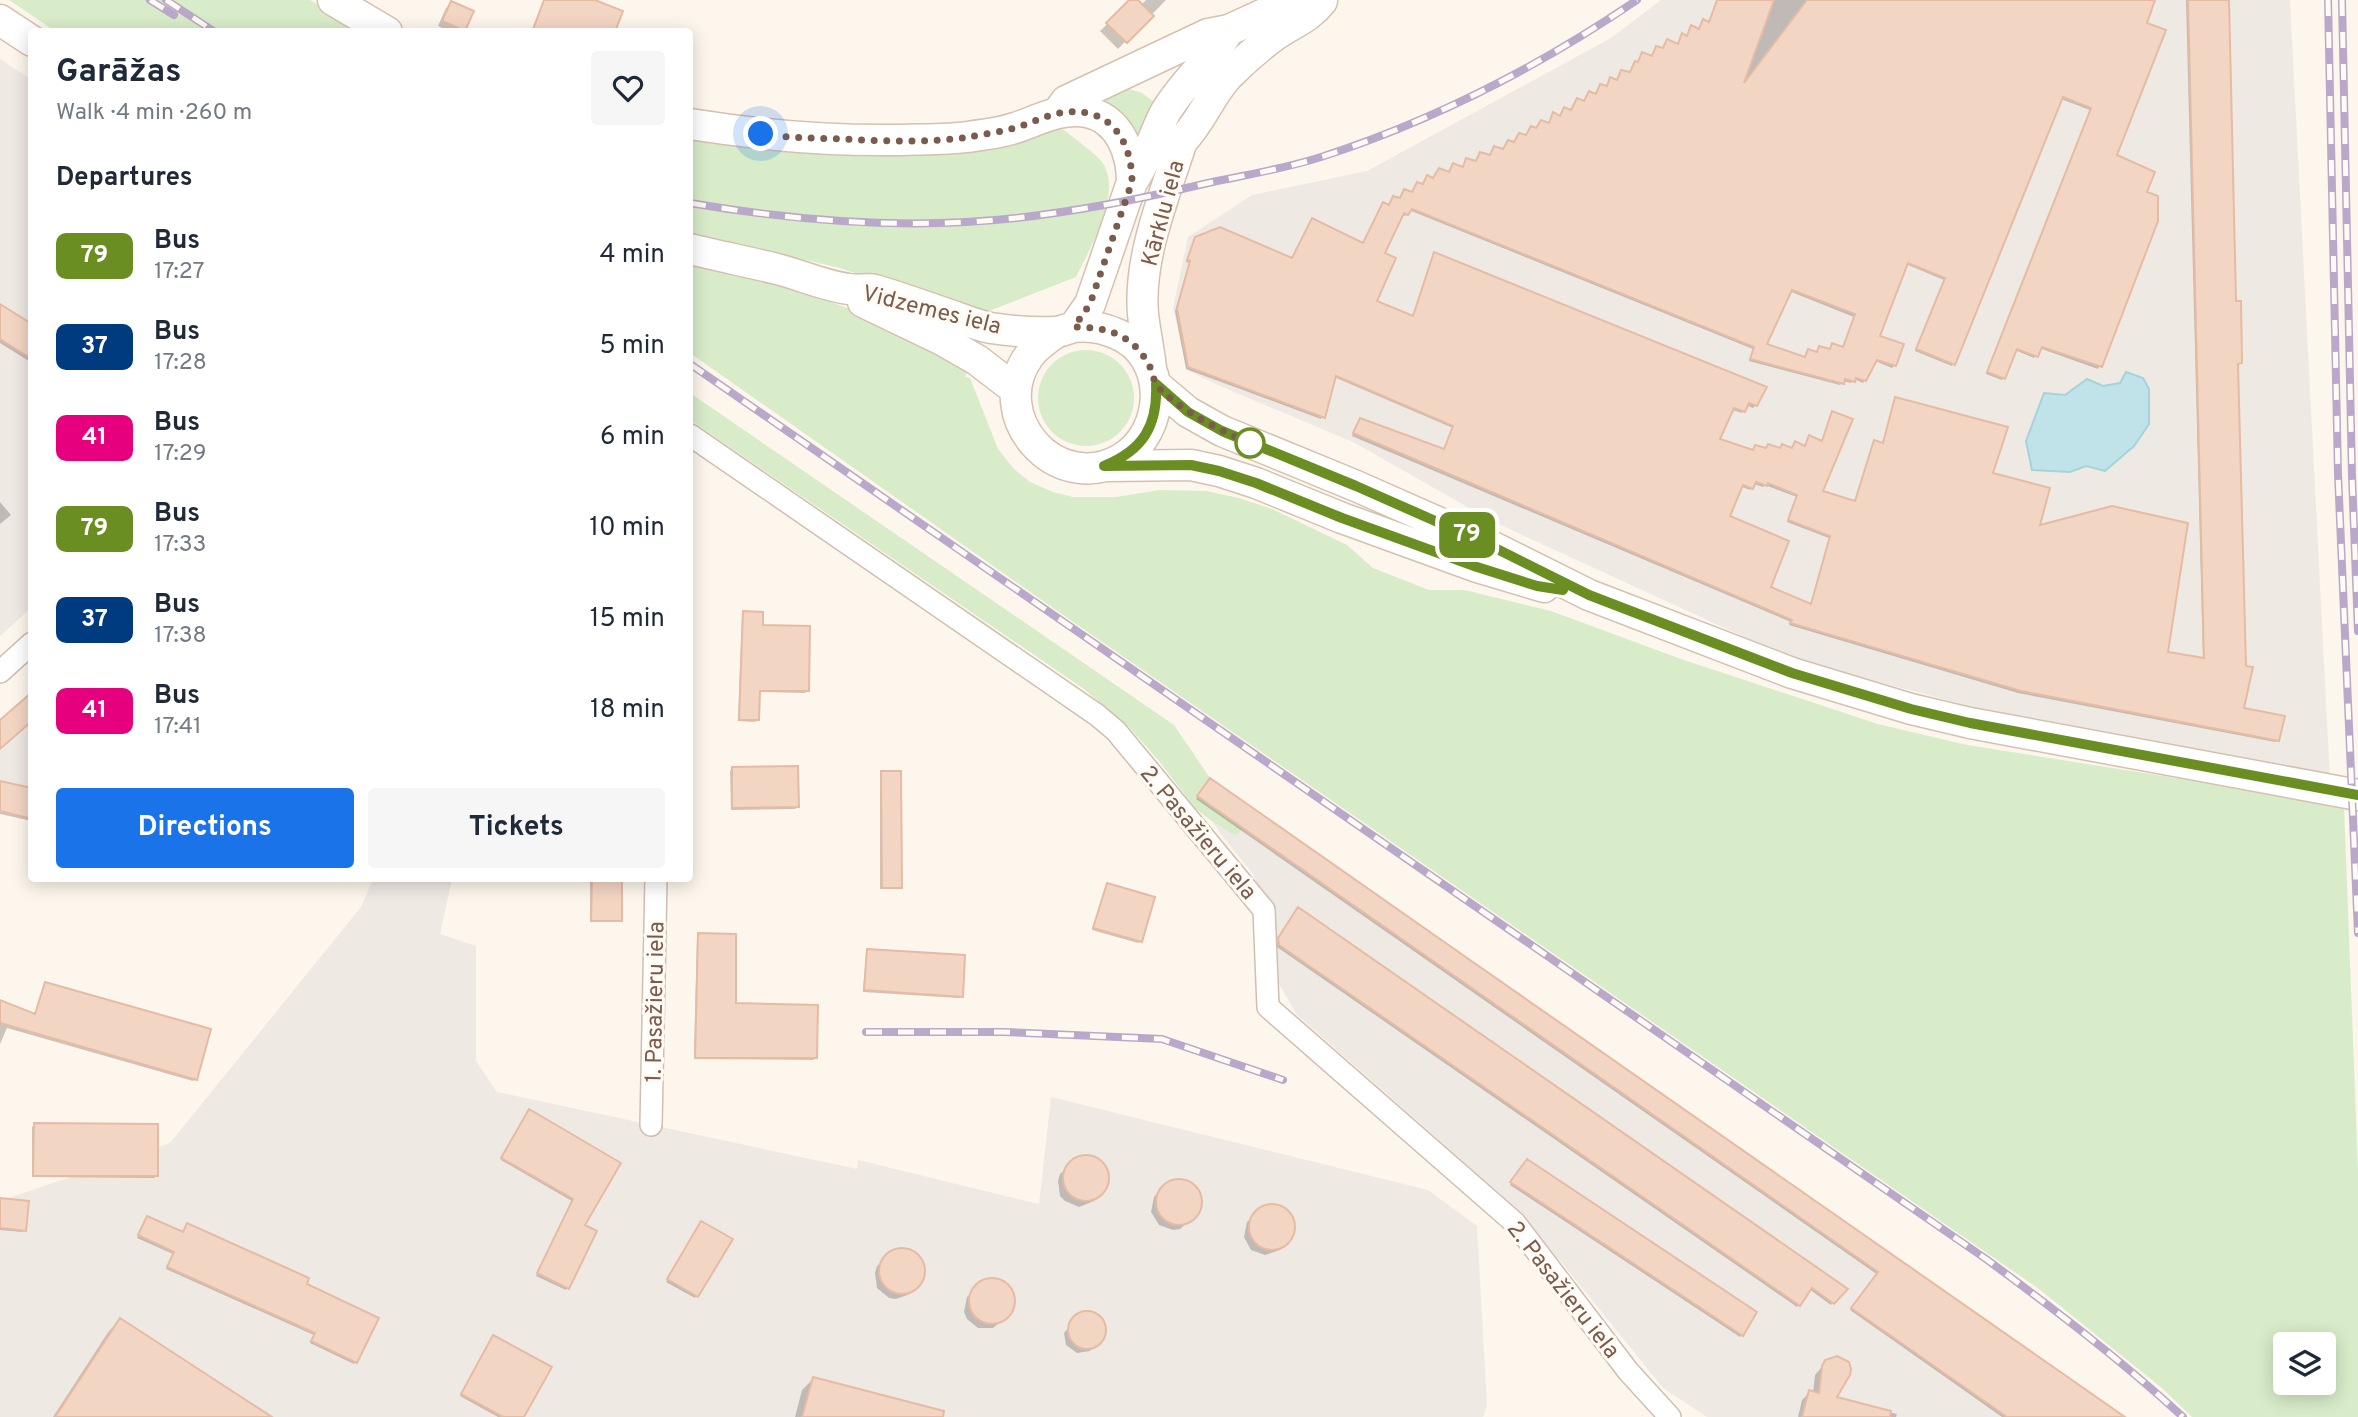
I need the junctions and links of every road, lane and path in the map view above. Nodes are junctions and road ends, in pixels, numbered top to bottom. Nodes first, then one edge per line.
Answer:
1 (332, 0) edge
2 (1304, 0) edge
3 (1315, 0) edge
4 (1323, 0) edge
5 (0, 20) edge
6 (380, 28) edge
7 (1229, 30) junction
8 (28, 38) edge
9 (1120, 76) junction
10 (1171, 104) junction
11 (1058, 112) junction
12 (693, 124) edge
13 (1182, 141) junction
14 (1132, 182) junction
15 (693, 250) edge
16 (850, 289) junction
17 (1066, 330) junction
18 (1153, 376) junction
19 (1016, 390) junction
20 (693, 437) edge
21 (1104, 466) junction
22 (1589, 595) junction
23 (28, 646) edge
24 (0, 671) edge
25 (2358, 795) edge
26 (656, 882) edge
27 (652, 1125) dead end
28 (1670, 1417) edge

1 - 6 street
2 - 7 street, Kārklu iela
3 - 4 street, Kārklu iela
4 - 13 street, Kārklu iela
5 - 8 street
7 - 9 street, Kārklu iela
7 - 10 street, Kārklu iela
9 - 10 street
9 - 11 street, Kārklu iela
10 - 13 street, Kārklu iela
10 - 14 street, Kārklu iela
11 - 12 street, Kārklu iela
11 - 14 street, Kārklu iela
13 - 18 street, Kārklu iela
14 - 17 street, Kārklu iela
15 - 16 street, Vidzemes iela
16 - 17 street, Vidzemes iela
16 - 19 street, Vidzemes iela
17 - 18 street, Vidzemes iela
17 - 19 street, Vidzemes iela
18 - 21 street, Vidzemes iela
18 - 22 street, Vidzemes iela
19 - 21 street, Vidzemes iela
20 - 28 street, 2. Pasažieru iela
21 - 22 street, Vidzemes iela
22 - 25 street, Vidzemes iela
23 - 24 street
26 - 27 street, 1. Pasažieru iela

